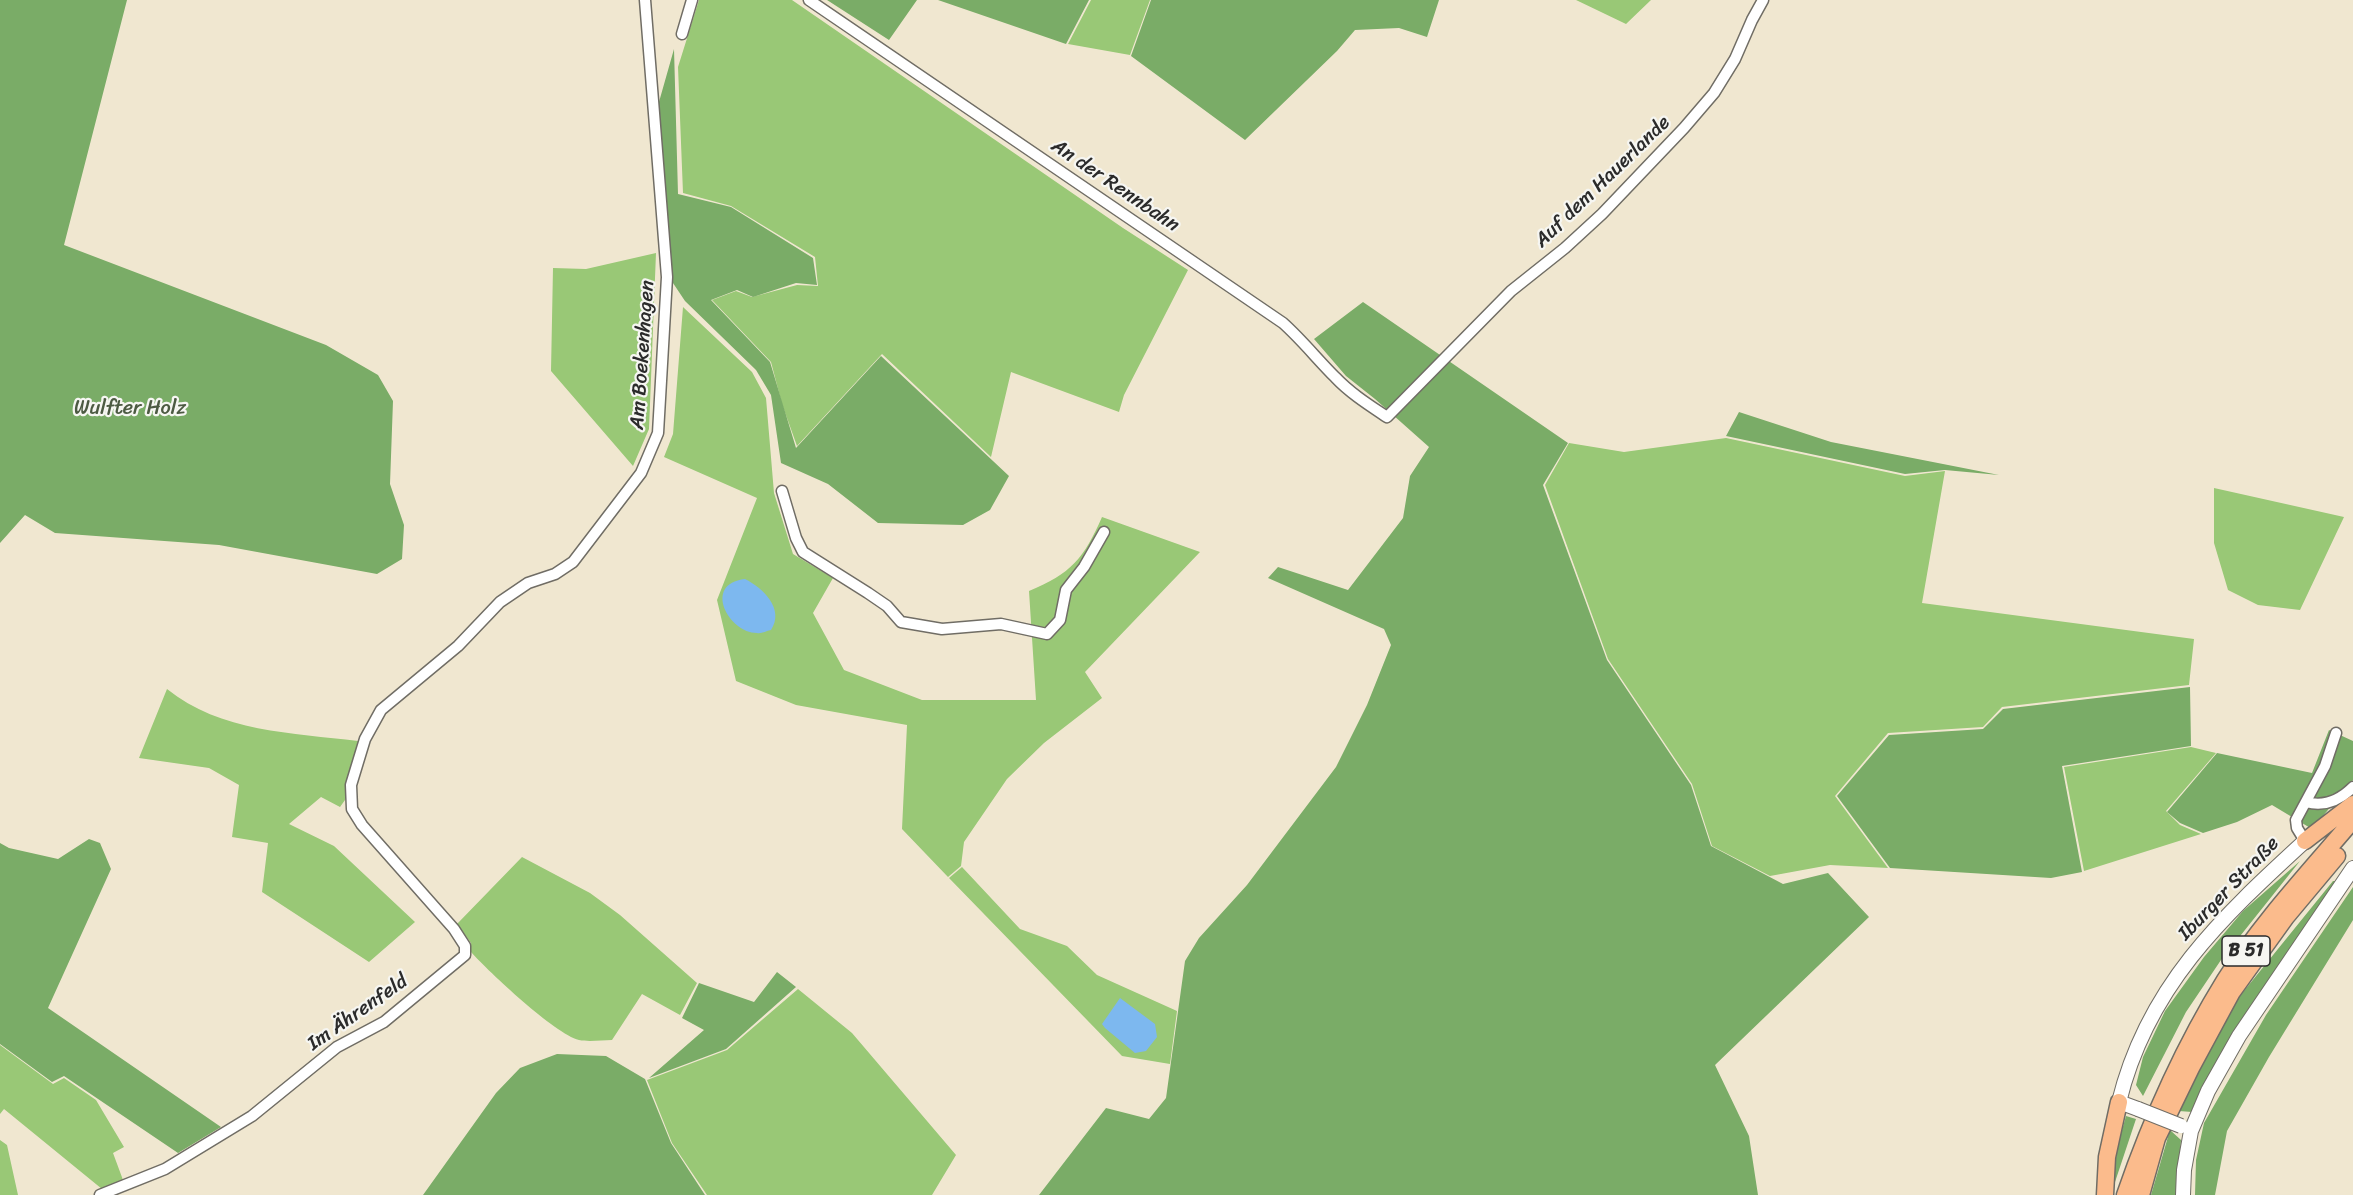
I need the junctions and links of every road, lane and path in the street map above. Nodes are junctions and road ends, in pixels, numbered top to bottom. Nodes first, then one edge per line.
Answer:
1 (645, 0) edge
2 (692, 0) edge
3 (809, 0) edge
4 (1764, 0) edge
5 (682, 34) dead end
6 (1387, 417) joint
7 (782, 491) dead end
8 (1104, 532) dead end
9 (418, 679) joint
10 (2336, 733) dead end
11 (2353, 788) edge
12 (2306, 802) junction
13 (2353, 804) edge
14 (2353, 820) edge
15 (2353, 837) edge
16 (2305, 841) junction
17 (2353, 868) edge
18 (2119, 1102) junction
19 (2186, 1128) junction
20 (100, 1195) edge
21 (2105, 1195) edge
22 (2125, 1195) edge
23 (2141, 1195) edge
24 (2183, 1195) edge

1 - 9 street, Am Boekenhagen
2 - 5 street
3 - 6 street, An der Rennbahn
4 - 6 street, Auf dem Hauerlande
7 - 8 street
9 - 20 street, Im Ährenfeld
10 - 12 street, Iburger Straße
11 - 12 street
12 - 16 street, Iburger Straße
13 - 16 highway
14 - 22 highway, B 51
15 - 23 highway, B 51
16 - 18 street, Iburger Straße
17 - 19 street
18 - 19 street, bridge
18 - 21 highway
19 - 24 street

